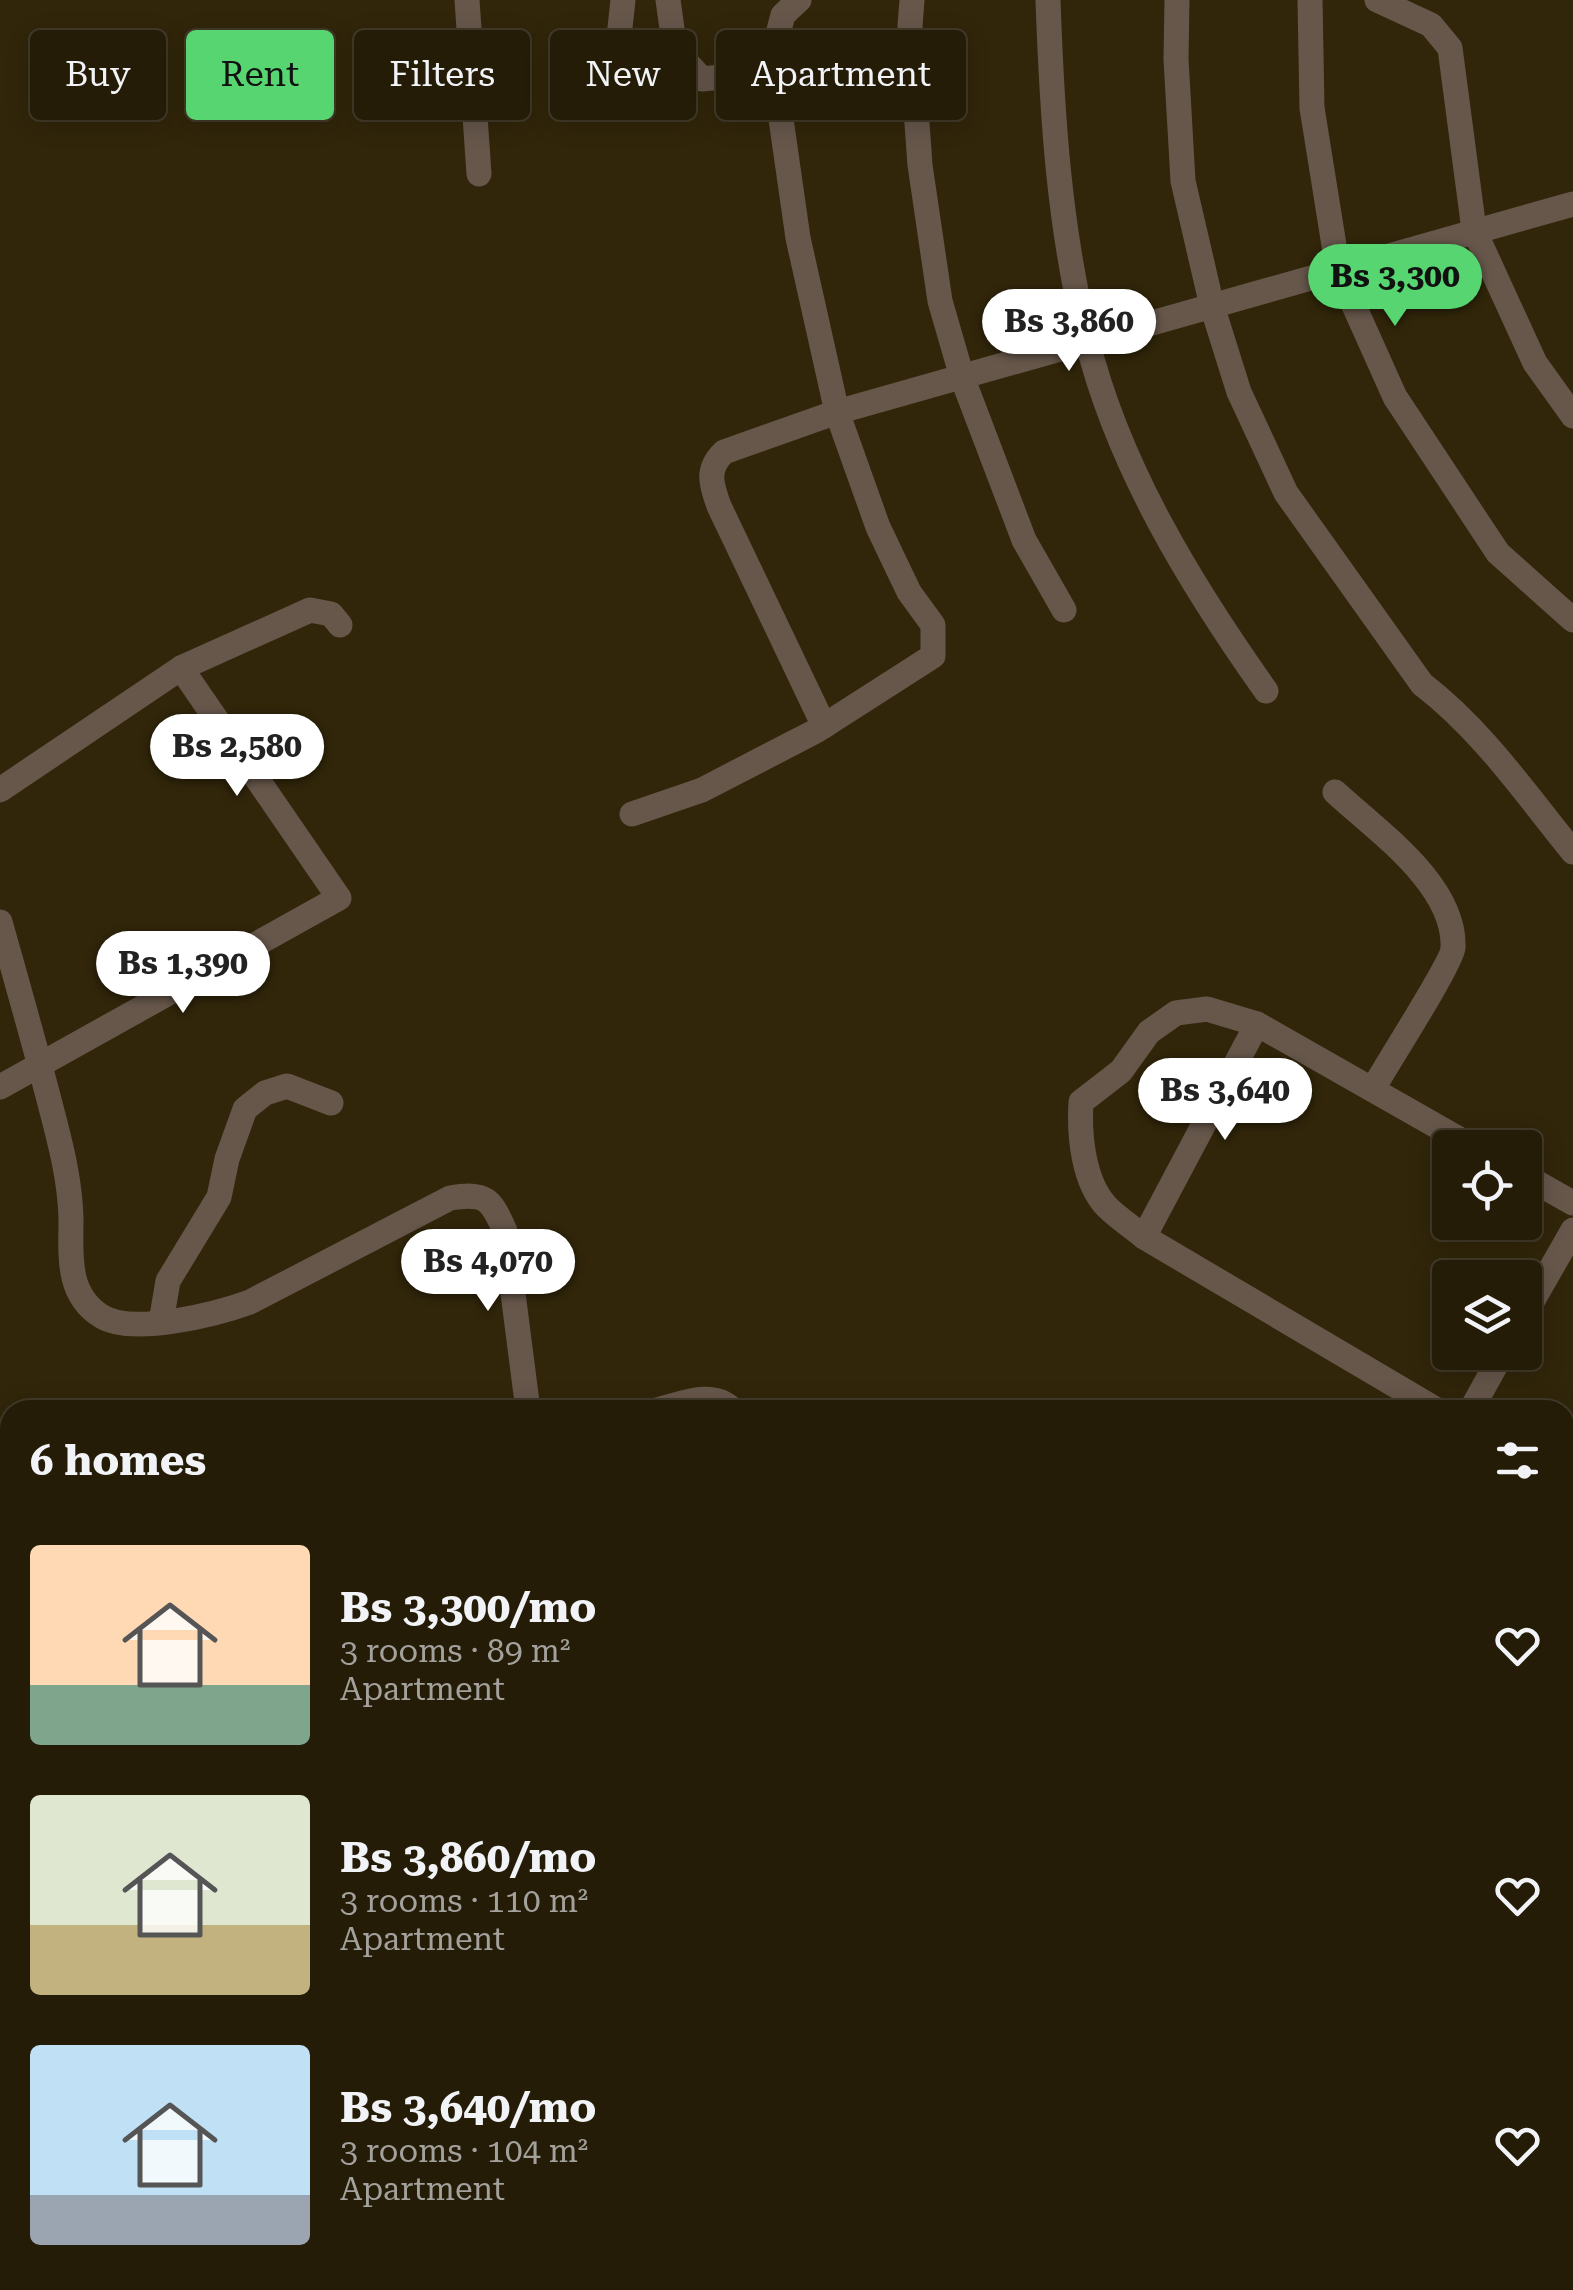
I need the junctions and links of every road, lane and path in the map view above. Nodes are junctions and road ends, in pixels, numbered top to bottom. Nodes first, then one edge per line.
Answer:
1 (468, 0) edge
2 (624, 0) edge
3 (668, 0) edge
4 (800, 0) edge
5 (912, 0) edge
6 (1048, 0) edge
7 (1177, 0) edge
8 (1310, 0) edge
9 (1377, 0) edge
10 (620, 30) edge
11 (780, 30) edge
12 (716, 77) edge
13 (781, 120) edge
14 (479, 174) dead end
15 (1573, 204) edge
16 (1474, 230) junction
17 (1338, 270) junction
18 (1212, 306) junction
19 (1088, 341) junction
20 (962, 377) junction
21 (837, 412) junction
22 (1573, 416) edge
23 (1064, 610) dead end
24 (1573, 620) edge
25 (340, 625) dead end
26 (181, 668) junction
27 (1266, 691) dead end
28 (824, 726) junction
29 (0, 790) edge
30 (1336, 792) dead end
31 (632, 814) dead end
32 (1573, 852) edge
33 (0, 922) edge
34 (1258, 1024) junction
35 (39, 1064) junction
36 (0, 1087) edge
37 (1373, 1089) junction
38 (331, 1103) dead end
39 (1445, 1130) edge
40 (1542, 1186) edge
41 (1573, 1203) edge
42 (1573, 1230) edge
43 (1144, 1236) junction
44 (1542, 1284) edge
45 (161, 1322) junction
46 (1493, 1370) edge
47 (527, 1400) edge
48 (1419, 1400) edge
49 (1476, 1400) edge

1 - 14 street
2 - 10 street
3 - 12 street
4 - 11 street
5 - 20 street
6 - 19 street
7 - 18 street
8 - 17 street
9 - 16 street
13 - 21 street
15 - 16 street
16 - 17 street
16 - 22 street
17 - 18 street
17 - 24 street
18 - 19 street
18 - 32 street
19 - 20 street
19 - 27 street
20 - 21 street
20 - 23 street
21 - 28 street
21 - 28 street
25 - 26 street
26 - 29 street
26 - 35 street
28 - 31 street
30 - 37 street
33 - 35 street
34 - 37 street
34 - 43 street
34 - 43 street
35 - 36 street
35 - 45 street
37 - 39 street
38 - 45 street
40 - 41 street
42 - 44 street
43 - 48 street
45 - 47 street
46 - 49 street

